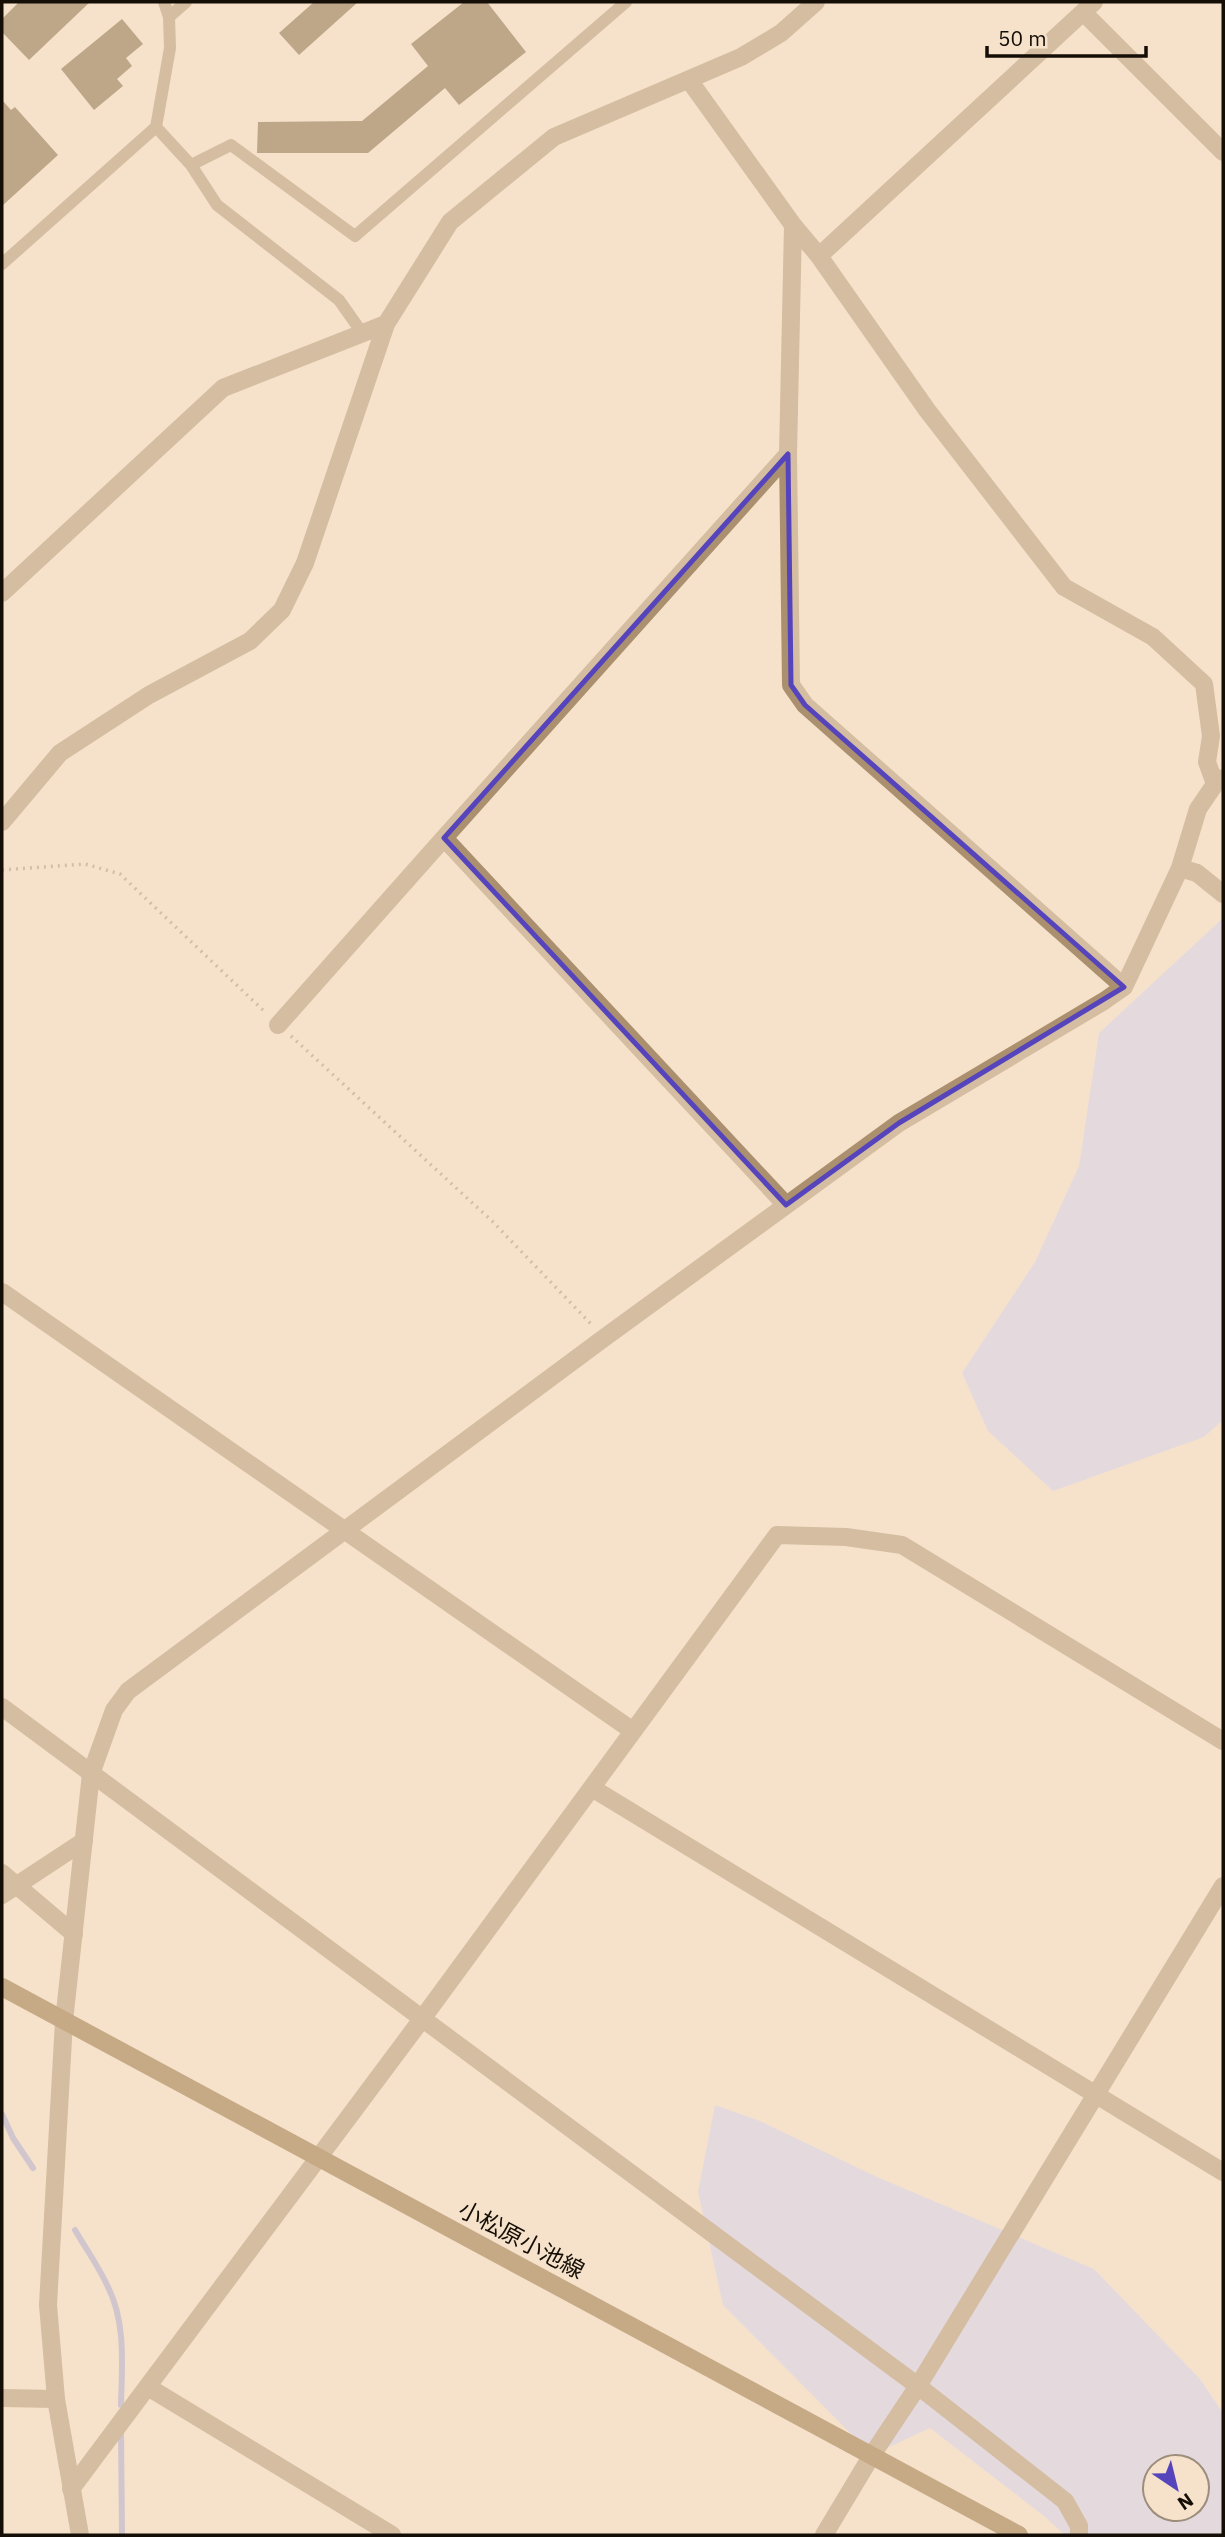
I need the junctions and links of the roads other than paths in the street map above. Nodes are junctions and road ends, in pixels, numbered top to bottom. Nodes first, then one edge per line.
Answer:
1 (164, 2) edge
2 (186, 2) edge
3 (626, 2) edge
4 (816, 2) edge
5 (1088, 7) edge
6 (169, 17) junction
7 (689, 80) junction
8 (156, 127) junction
9 (1223, 152) edge
10 (191, 165) junction
11 (793, 225) junction
12 (819, 256) junction
13 (2, 264) edge
14 (386, 324) junction
15 (363, 334) junction
16 (788, 454) junction
17 (2, 593) edge
18 (1219, 781) edge
19 (2, 822) edge
20 (444, 838) junction
21 (1180, 867) junction
22 (1223, 894) edge
23 (1124, 987) junction
24 (278, 1025) road end
25 (786, 1205) junction
26 (2, 1292) edge
27 (345, 1532) junction
28 (2, 1707) edge
29 (633, 1731) junction
30 (1223, 1741) edge
31 (91, 1774) junction
32 (592, 1787) junction
33 (84, 1841) junction
34 (2, 1873) edge
35 (1223, 1886) edge
36 (9, 1890) edge
37 (74, 1934) junction
38 (2, 1987) edge
39 (422, 2019) junction
40 (64, 2021) junction
41 (1096, 2094) junction
42 (319, 2158) junction
43 (1223, 2172) edge
44 (918, 2386) junction
45 (148, 2387) junction
46 (2, 2398) edge
47 (56, 2399) junction
48 (872, 2455) junction
49 (71, 2489) junction
50 (80, 2535) edge
51 (392, 2535) edge
52 (824, 2535) edge
53 (1019, 2535) edge
54 (1079, 2535) edge

1 - 6 lane
2 - 6 lane
3 - 10 lane
4 - 7 street
5 - 9 street
5 - 12 street
6 - 8 lane
7 - 11 street
7 - 14 street
8 - 10 lane
8 - 13 lane
10 - 15 lane
11 - 12 street
11 - 16 street
12 - 18 street
14 - 15 street
14 - 19 street
15 - 17 street
16 - 20 street
16 - 23 street
18 - 21 street
20 - 24 street
20 - 25 street
21 - 22 street
21 - 23 street
23 - 25 street
25 - 27 street
26 - 27 street
27 - 29 street
27 - 31 street
28 - 31 street
29 - 30 street
29 - 32 street
31 - 33 street
31 - 39 street
32 - 39 street
32 - 41 street
33 - 36 street
33 - 37 street
34 - 36 street
35 - 41 street
36 - 37 street
37 - 40 street
38 - 40 main road, 小松原小池線
39 - 42 street
39 - 44 street
40 - 42 main road, 小松原小池線
40 - 47 street
41 - 43 street
41 - 44 street
42 - 45 street
42 - 48 main road, 小松原小池線
44 - 48 street
44 - 54 street
45 - 49 street
45 - 51 street
46 - 47 street
47 - 49 street
48 - 52 street
48 - 53 main road, 小松原小池線
49 - 50 street

